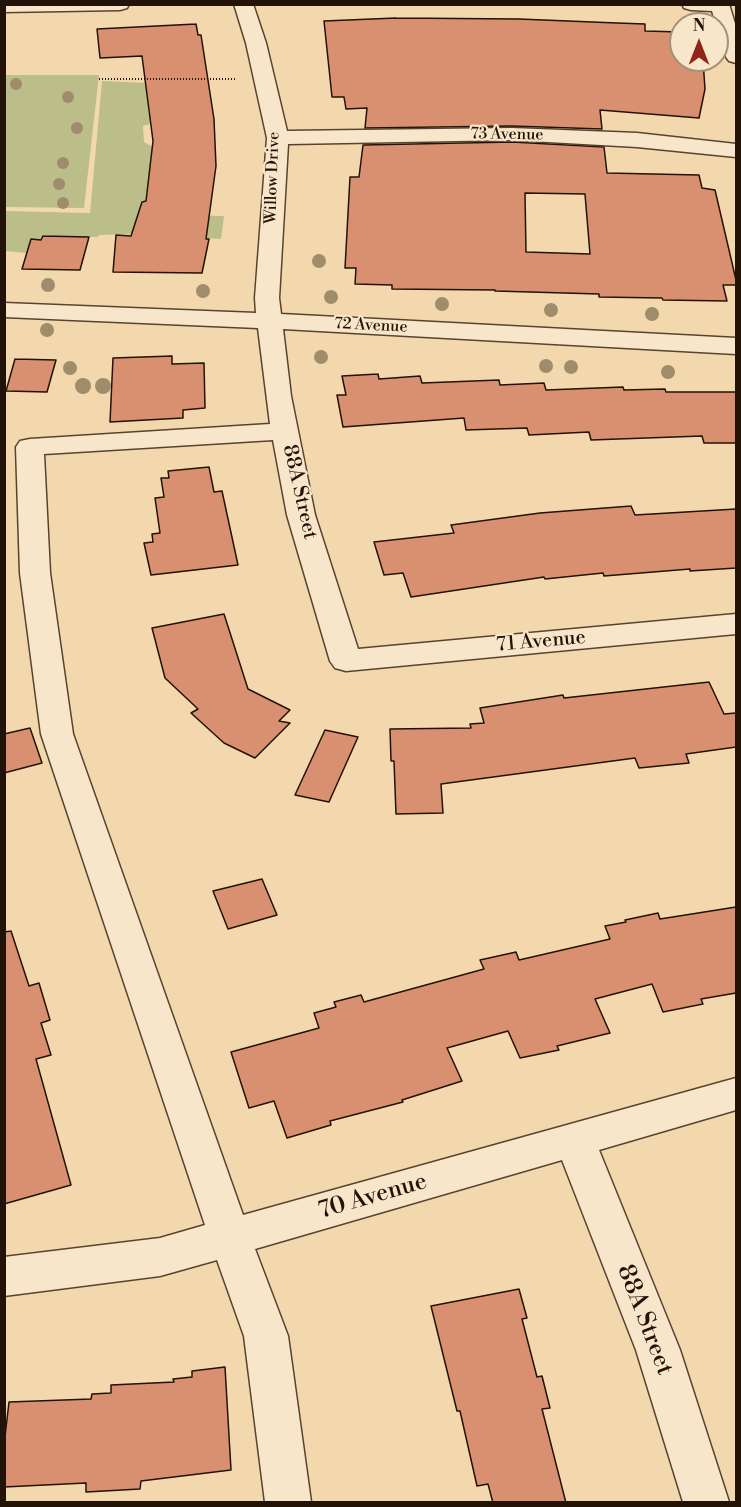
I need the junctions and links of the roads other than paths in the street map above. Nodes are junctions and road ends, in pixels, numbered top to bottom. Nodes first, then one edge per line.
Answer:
1 (120, 4) edge
2 (243, 4) edge
3 (692, 4) edge
4 (57, 5) edge
5 (4, 6) edge
6 (720, 6) edge
7 (736, 57) edge
8 (278, 138) junction
9 (736, 150) edge
10 (4, 310) edge
11 (268, 321) junction
12 (736, 346) edge
13 (285, 431) junction
14 (17, 447) edge
15 (736, 624) edge
16 (346, 661) joint
17 (736, 1094) edge
18 (575, 1141) junction
19 (230, 1237) junction
20 (4, 1277) edge
21 (288, 1503) edge
22 (706, 1503) edge

1 - 4 street
2 - 8 street, Willow Drive
3 - 6 street
4 - 5 street
6 - 7 street
8 - 9 street, 73 Avenue
8 - 11 street, Willow Drive
10 - 11 street, 72 Avenue
11 - 12 street, 72 Avenue
11 - 13 street, 88A Street
13 - 14 street
13 - 16 street, 88A Street
14 - 19 street
15 - 16 street, 71 Avenue
17 - 18 street, 70 Avenue
18 - 19 street, 70 Avenue
18 - 22 street, 88A Street
19 - 20 street, 70 Avenue
19 - 21 street

